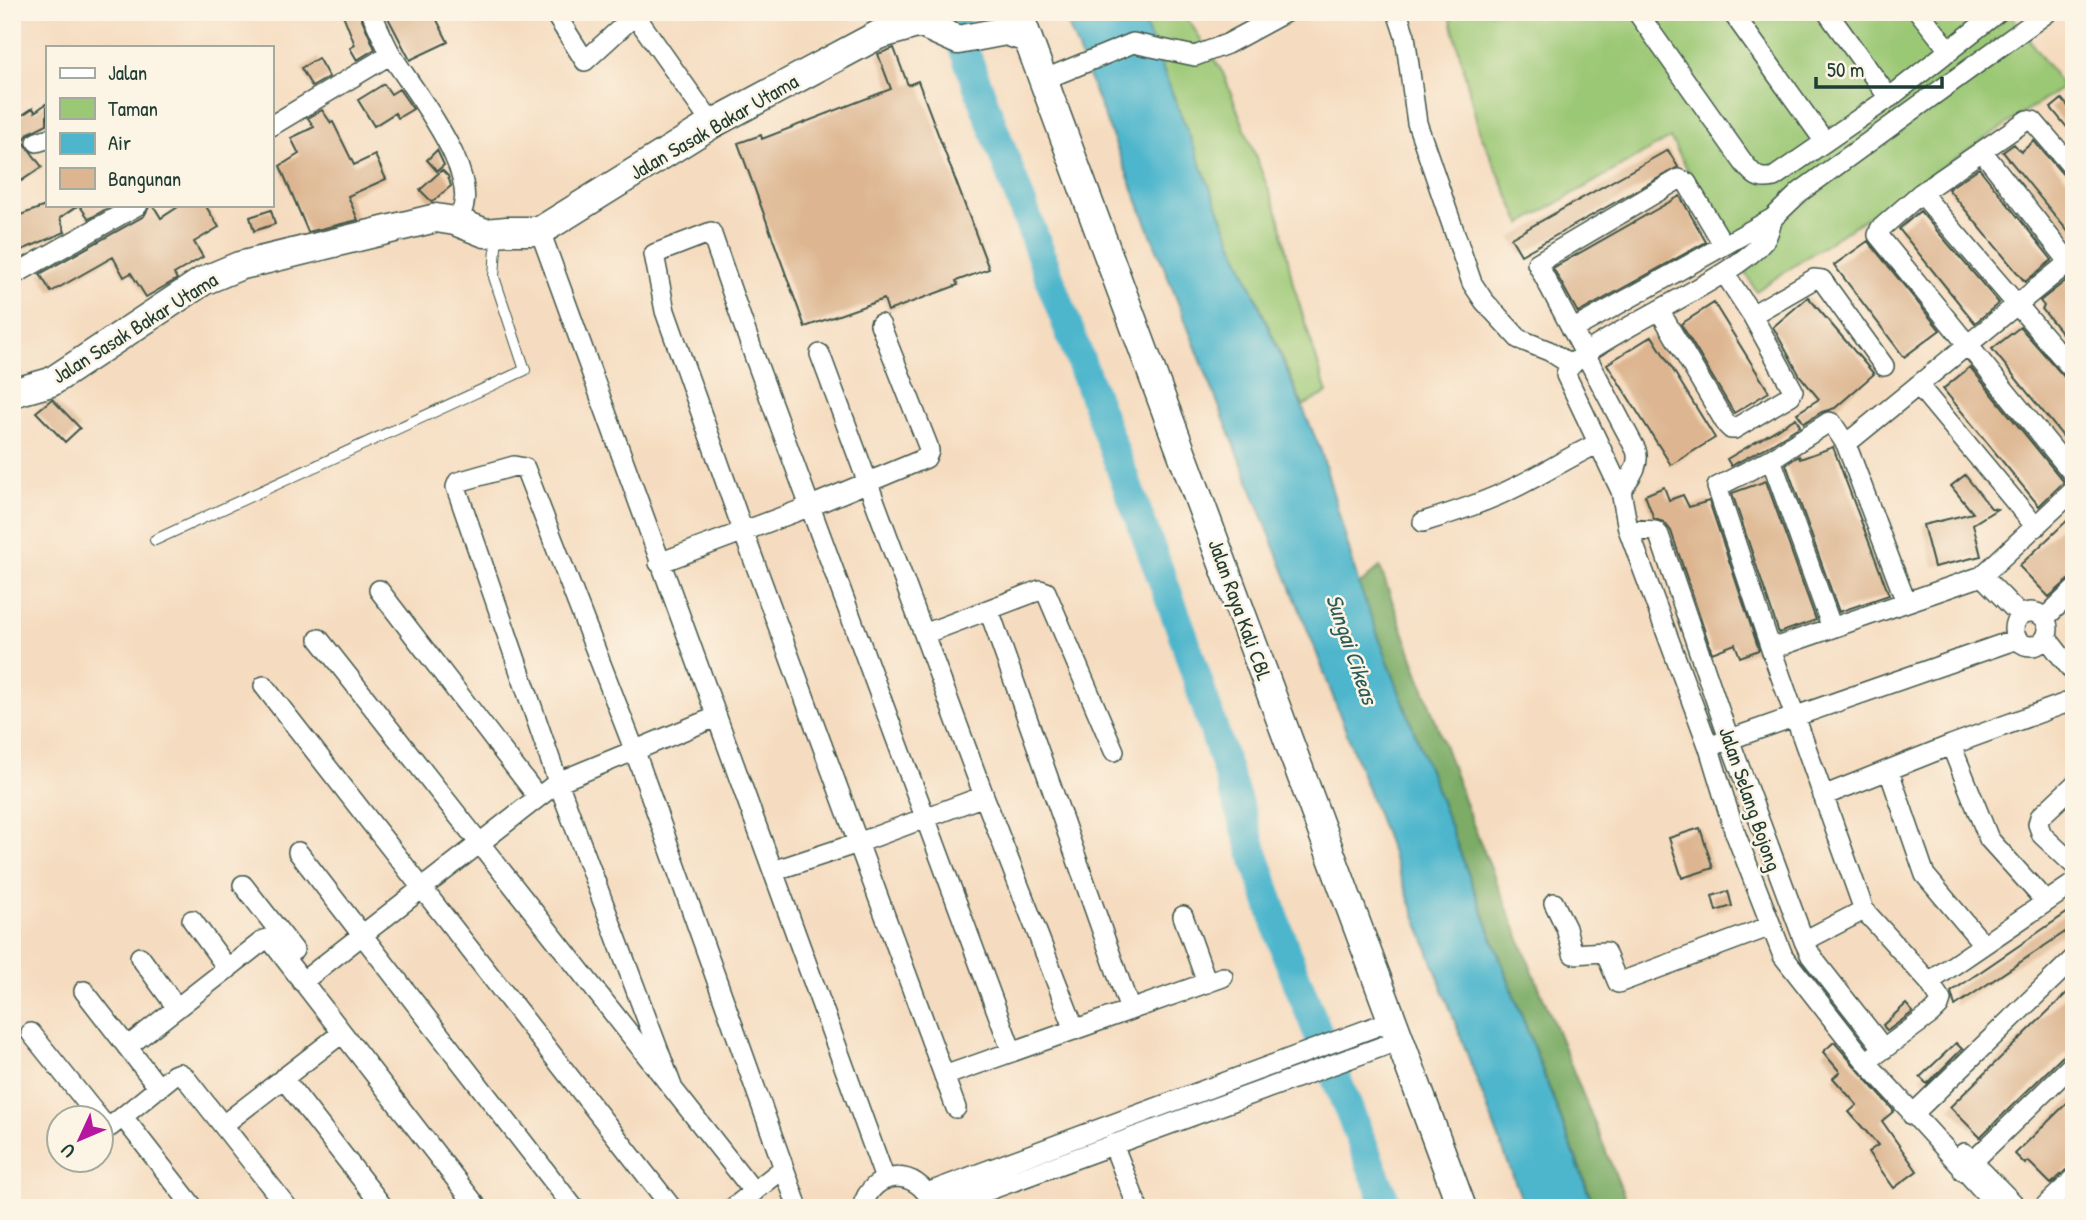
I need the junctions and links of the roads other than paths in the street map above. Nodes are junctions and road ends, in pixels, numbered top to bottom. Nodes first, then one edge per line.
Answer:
1 (371, 12) edge
2 (554, 12) edge
3 (1286, 12) edge
4 (1397, 12) edge
5 (1732, 12) edge
6 (1827, 12) edge
7 (1919, 12) edge
8 (1998, 12) edge
9 (2048, 12) edge
10 (637, 14) edge
11 (1644, 15) edge
12 (1023, 25) edge
13 (1950, 51) junction
14 (391, 54) junction
15 (1049, 76) junction
16 (1889, 98) junction
17 (712, 124) junction
18 (273, 125) edge
19 (1825, 142) junction
20 (1982, 152) junction
21 (2074, 169) edge
22 (1921, 193) junction
23 (126, 208) edge
24 (1773, 218) junction
25 (471, 226) junction
26 (540, 231) junction
27 (1729, 241) junction
28 (1744, 258) junction
29 (2072, 262) edge
30 (1725, 274) junction
31 (12, 276) edge
32 (2015, 304) junction
33 (1659, 310) junction
34 (1752, 315) junction
35 (880, 324) dead end
36 (1966, 344) junction
37 (1576, 347) junction
38 (820, 354) dead end
39 (1884, 366) dead end
40 (2074, 371) edge
41 (1918, 384) junction
42 (12, 393) edge
43 (1597, 444) junction
44 (1846, 444) junction
45 (1771, 458) junction
46 (2074, 475) edge
47 (867, 481) junction
48 (2074, 490) edge
49 (1621, 491) junction
50 (811, 506) junction
51 (1423, 522) dead end
52 (2036, 527) junction
53 (1628, 529) junction
54 (743, 531) junction
55 (155, 540) dead end
56 (659, 562) junction
57 (1982, 576) junction
58 (379, 590) dead end
59 (2074, 590) edge
60 (1906, 602) junction
61 (989, 610) junction
62 (2020, 615) junction
63 (1832, 628) junction
64 (2045, 628) junction
65 (923, 634) junction
66 (319, 639) dead end
67 (2017, 639) junction
68 (1771, 649) junction
69 (2074, 673) edge
70 (264, 686) dead end
71 (2074, 700) edge
72 (1795, 715) junction
73 (716, 718) junction
74 (1728, 739) junction
75 (1951, 745) junction
76 (1709, 747) junction
77 (634, 749) junction
78 (1114, 751) dead end
79 (1889, 771) junction
80 (558, 782) junction
81 (2074, 785) edge
82 (537, 796) junction
83 (984, 796) junction
84 (1824, 796) junction
85 (925, 818) junction
86 (479, 842) junction
87 (858, 843) junction
88 (298, 852) dead end
89 (2074, 865) edge
90 (773, 871) junction
91 (2074, 883) edge
92 (243, 885) dead end
93 (421, 888) junction
94 (2046, 902) junction
95 (1554, 903) dead end
96 (1864, 910) junction
97 (1183, 916) dead end
98 (192, 920) dead end
99 (1771, 926) junction
100 (362, 934) junction
101 (1804, 941) junction
102 (1983, 944) junction
103 (140, 957) dead end
104 (2074, 958) edge
105 (228, 969) junction
106 (307, 977) junction
107 (1929, 982) junction
108 (84, 991) dead end
109 (177, 1008) junction
110 (1130, 1010) junction
111 (1075, 1030) junction
112 (1397, 1030) junction
113 (31, 1033) dead end
114 (342, 1033) junction
115 (127, 1047) junction
116 (1884, 1049) junction
117 (1012, 1052) junction
118 (1866, 1062) junction
119 (2074, 1063) edge
120 (1254, 1070) junction
121 (944, 1076) junction
122 (283, 1078) junction
123 (159, 1088) junction
124 (673, 1089) junction
125 (1261, 1090) junction
126 (87, 1104) edge
127 (956, 1108) dead end
128 (1915, 1111) junction
129 (123, 1117) junction
130 (116, 1122) edge
131 (223, 1125) junction
132 (1113, 1144) junction
133 (1968, 1166) junction
134 (784, 1168) junction
135 (885, 1179) junction
136 (2074, 1180) edge
137 (754, 1192) junction
138 (796, 1202) dead end
139 (933, 1203) edge
140 (194, 1208) edge
141 (288, 1208) edge
142 (384, 1208) edge
143 (478, 1208) edge
144 (574, 1208) edge
145 (672, 1208) edge
146 (733, 1208) edge
147 (862, 1208) edge
148 (1138, 1208) edge
149 (1462, 1208) edge
150 (1999, 1208) edge
151 (2018, 1208) edge
152 (2043, 1208) edge

1 - 14 street
2 - 10 street
3 - 15 street
4 - 37 street
5 - 19 street
6 - 16 street
7 - 13 street
8 - 13 street
9 - 24 street
10 - 17 street
11 - 19 street
12 - 15 main road, Jalan Raya Kali CBL
12 - 17 main road, Jalan Sasak Bakar Utama
13 - 16 street
14 - 18 street
14 - 25 street
15 - 112 main road, Jalan Raya Kali CBL
16 - 19 street
17 - 26 main road, Jalan Sasak Bakar Utama
20 - 21 street
20 - 22 street
20 - 29 street
22 - 32 street
22 - 36 street
23 - 31 street
24 - 27 street
24 - 28 street
25 - 26 main road, Jalan Sasak Bakar Utama
25 - 42 main road, Jalan Sasak Bakar Utama
25 - 55 lane
26 - 56 street
27 - 28 street
27 - 37 street
27 - 37 street
28 - 30 street
29 - 32 street
30 - 33 street
30 - 34 street
32 - 36 street
32 - 40 street
33 - 34 street
33 - 37 street
34 - 39 street
35 - 47 street
36 - 41 street
36 - 46 street
37 - 43 street, Jalan Selang Bojong
37 - 49 street
38 - 47 street
41 - 44 street
41 - 52 street
43 - 49 street, Jalan Selang Bojong
43 - 51 street
44 - 45 street
44 - 60 street
45 - 63 street
45 - 68 street
47 - 50 street
47 - 65 street
48 - 52 street
49 - 53 street, Jalan Selang Bojong
50 - 54 street
50 - 54 street
50 - 85 street
52 - 57 street
53 - 74 street
53 - 76 street, Jalan Selang Bojong
54 - 56 street
54 - 87 street
56 - 73 street
57 - 60 street
57 - 62 street
58 - 82 street
59 - 64 street
60 - 63 street
61 - 65 street
61 - 78 street
61 - 110 street
62 - 64 street
62 - 67 street
63 - 68 street
64 - 67 street
64 - 69 street
65 - 83 street
66 - 86 street
67 - 72 street
68 - 72 street
70 - 93 street
71 - 75 street
72 - 74 street
72 - 84 street
73 - 77 street
73 - 90 street
74 - 76 street
74 - 101 street
75 - 79 street
75 - 94 street
76 - 99 street, Jalan Selang Bojong
77 - 80 street
77 - 80 street
77 - 134 street
79 - 84 street
79 - 102 street
80 - 82 street
80 - 124 street
81 - 89 street
82 - 86 street
83 - 85 street
83 - 111 street
84 - 96 street
85 - 87 street
85 - 117 street
86 - 93 street
86 - 124 street
87 - 90 street
87 - 121 street
88 - 100 street
90 - 135 street
91 - 94 street
92 - 106 street
93 - 100 street
93 - 145 street
94 - 102 street
95 - 99 street
96 - 101 street
96 - 107 street
97 - 110 street
98 - 105 street
99 - 118 street, Jalan Selang Bojong
100 - 106 street
100 - 144 street
101 - 116 street
102 - 107 street
103 - 109 street
104 - 128 street
105 - 106 street
105 - 109 street
106 - 114 street
107 - 116 street
108 - 115 street
109 - 115 street
110 - 111 street
111 - 117 street
112 - 120 street
112 - 125 street
112 - 149 main road, Jalan Raya Kali CBL
113 - 126 street
114 - 122 street
114 - 143 street
115 - 123 street
116 - 118 street
117 - 121 street
118 - 128 street, Jalan Selang Bojong
119 - 133 street
120 - 125 street
120 - 139 street
121 - 127 street
122 - 131 street
122 - 142 street
123 - 129 street
123 - 131 street
124 - 137 street
125 - 132 street
128 - 133 street, Jalan Selang Bojong
129 - 130 street
129 - 140 street
131 - 141 street
132 - 139 street
132 - 148 street
133 - 150 street, Jalan Selang Bojong
133 - 151 street, Jalan Selang Bojong
134 - 137 street
134 - 138 street
135 - 139 street
135 - 147 street
136 - 152 street
137 - 146 street

